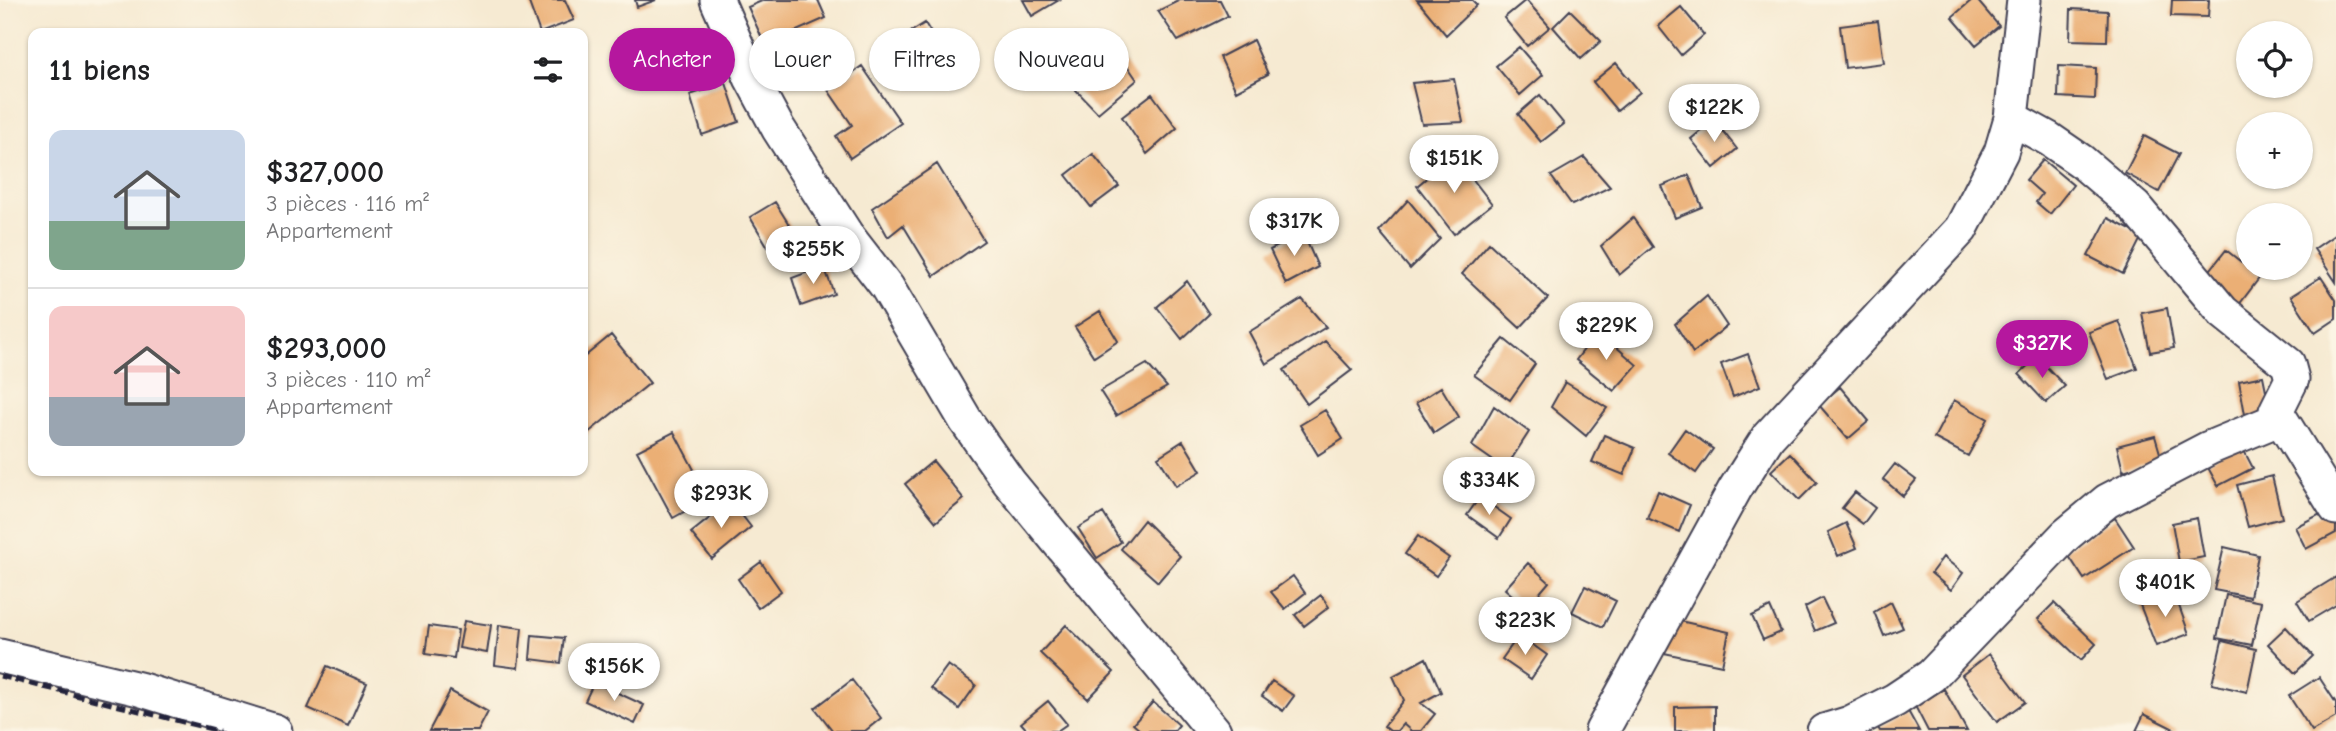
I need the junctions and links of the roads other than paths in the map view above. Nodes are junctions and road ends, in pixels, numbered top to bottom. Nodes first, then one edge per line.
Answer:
1 (717, 0) edge
2 (2024, 0) edge
3 (2011, 118) junction
4 (2279, 419) junction
5 (2336, 508) edge
6 (0, 656) edge
7 (275, 731) edge
8 (1214, 731) edge
9 (1602, 731) edge
10 (1824, 731) edge

1 - 8 street
2 - 3 street
3 - 4 street
3 - 9 street
4 - 5 street
4 - 10 street
6 - 7 street

